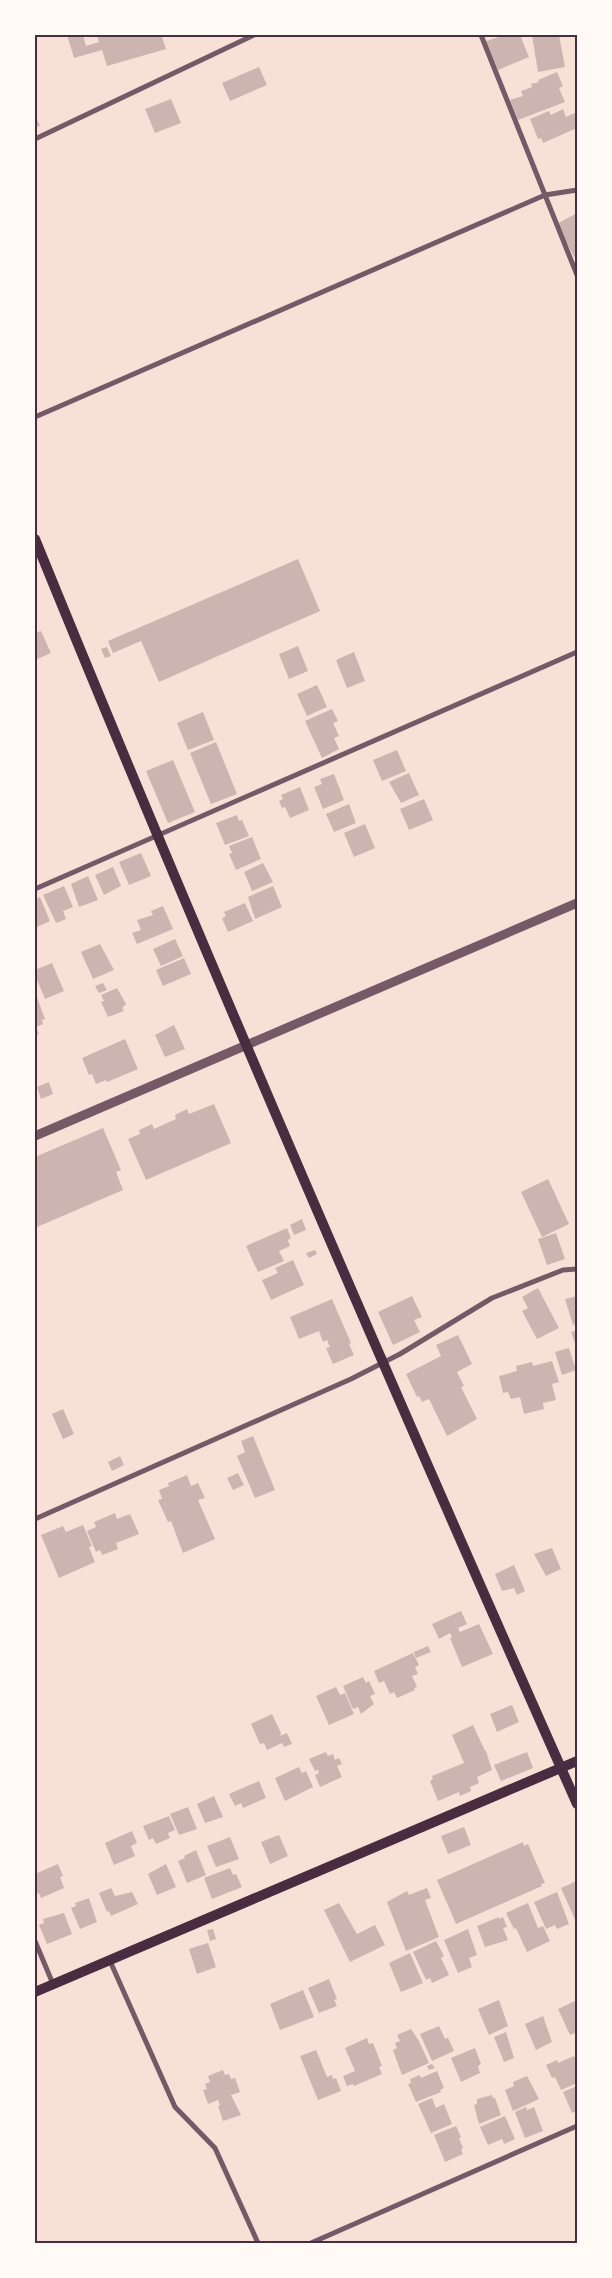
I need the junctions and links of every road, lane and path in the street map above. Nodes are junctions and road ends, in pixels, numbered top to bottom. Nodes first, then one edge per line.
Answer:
1 (254, 35) edge
2 (481, 35) edge
3 (35, 139) edge
4 (577, 190) edge
5 (545, 195) junction
6 (577, 275) edge
7 (35, 417) edge
8 (35, 539) edge
9 (577, 652) edge
10 (157, 837) junction
11 (35, 889) edge
12 (577, 903) edge
13 (246, 1046) junction
14 (35, 1136) edge
15 (577, 1269) edge
16 (383, 1363) junction
17 (35, 1519) edge
18 (577, 1762) edge
19 (561, 1768) junction
20 (577, 1804) edge
21 (35, 1941) edge
22 (110, 1960) junction
23 (53, 1984) junction
24 (35, 1992) edge
25 (577, 2126) edge
26 (258, 2243) edge
27 (311, 2243) edge

1 - 3 street
2 - 5 street
4 - 5 street
5 - 6 street
5 - 7 street
8 - 10 main road
9 - 10 street
10 - 11 street
10 - 13 main road
12 - 13 street
13 - 14 street
13 - 16 main road
15 - 16 street
16 - 17 street
16 - 19 main road
18 - 19 main road
19 - 20 main road
19 - 22 main road
21 - 23 street
22 - 23 main road
22 - 26 street
23 - 24 main road
25 - 27 street

